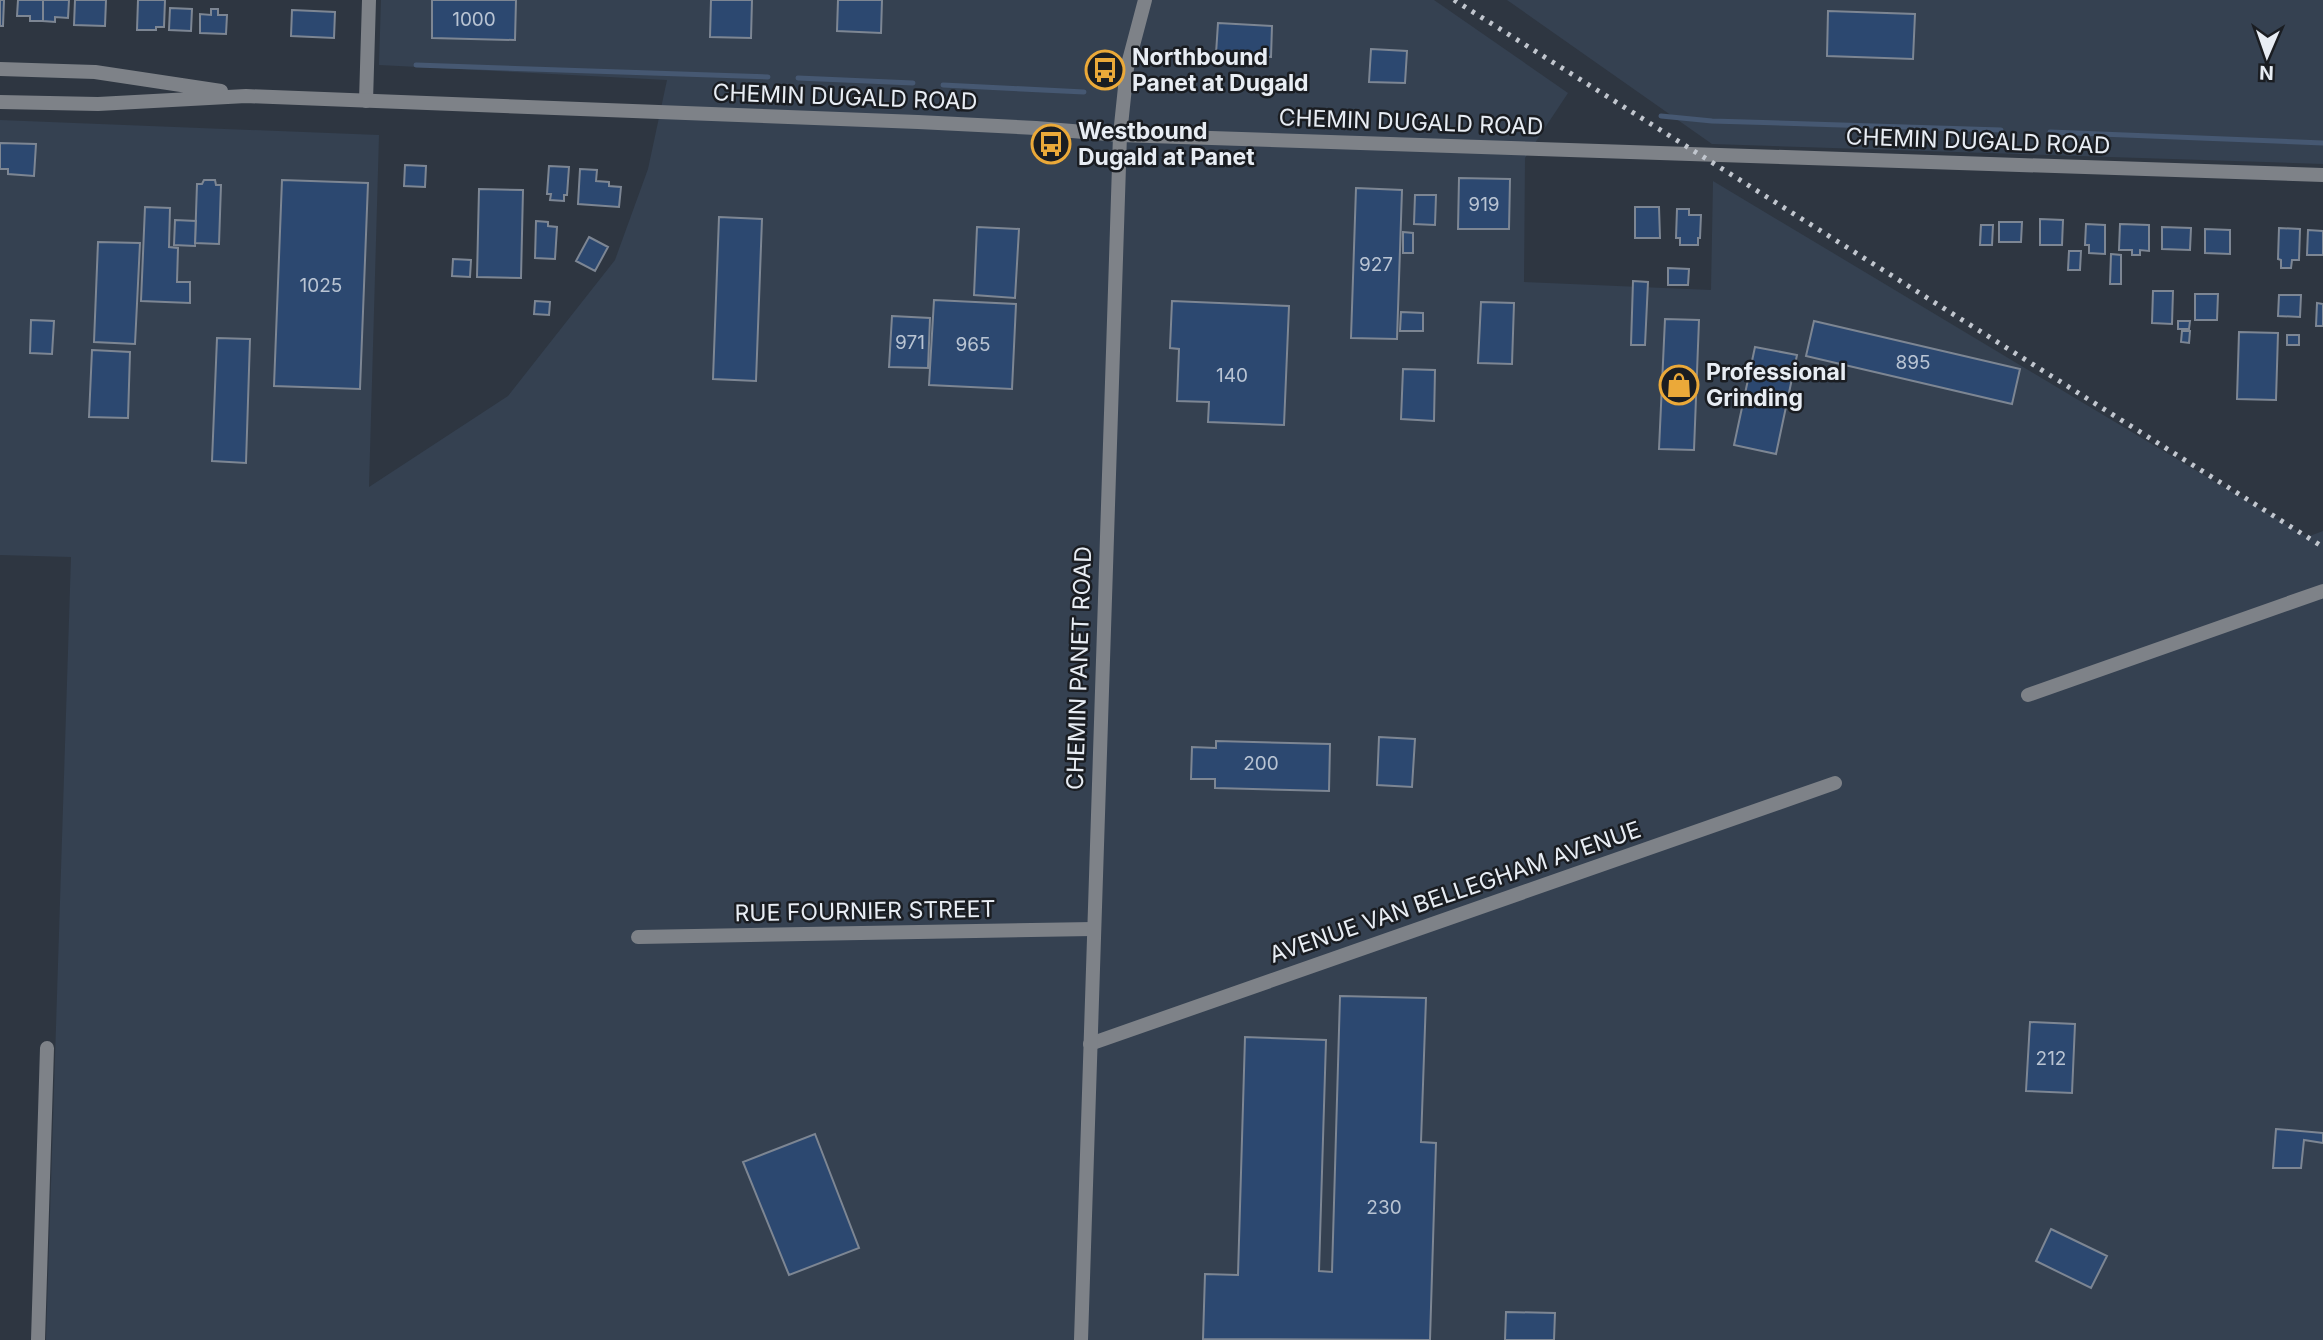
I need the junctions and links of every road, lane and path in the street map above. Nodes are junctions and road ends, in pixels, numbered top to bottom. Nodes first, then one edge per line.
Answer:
1 (369, 0) edge
2 (1145, 0) edge
3 (0, 69) edge
4 (246, 96) junction
5 (0, 102) edge
6 (366, 102) junction
7 (1120, 135) junction
8 (2323, 175) edge
9 (2323, 591) edge
10 (2028, 695) dead end
11 (1835, 783) dead end
12 (1093, 929) junction
13 (638, 937) dead end
14 (1090, 1044) junction
15 (47, 1048) dead end
16 (38, 1340) edge
17 (1080, 1340) edge

1 - 6 street
2 - 7 street, CHEMIN PANET ROAD
3 - 4 street, CHEMIN DUGALD ROAD
4 - 5 street, CHEMIN DUGALD ROAD
4 - 6 street, CHEMIN DUGALD ROAD
6 - 7 street, CHEMIN DUGALD ROAD
7 - 8 street, CHEMIN DUGALD ROAD
7 - 12 street, CHEMIN PANET ROAD
9 - 10 street
11 - 14 street, AVENUE VAN BELLEGHAM AVENUE
12 - 13 street, RUE FOURNIER STREET
12 - 14 street, CHEMIN PANET ROAD
14 - 17 street, CHEMIN PANET ROAD
15 - 16 street

